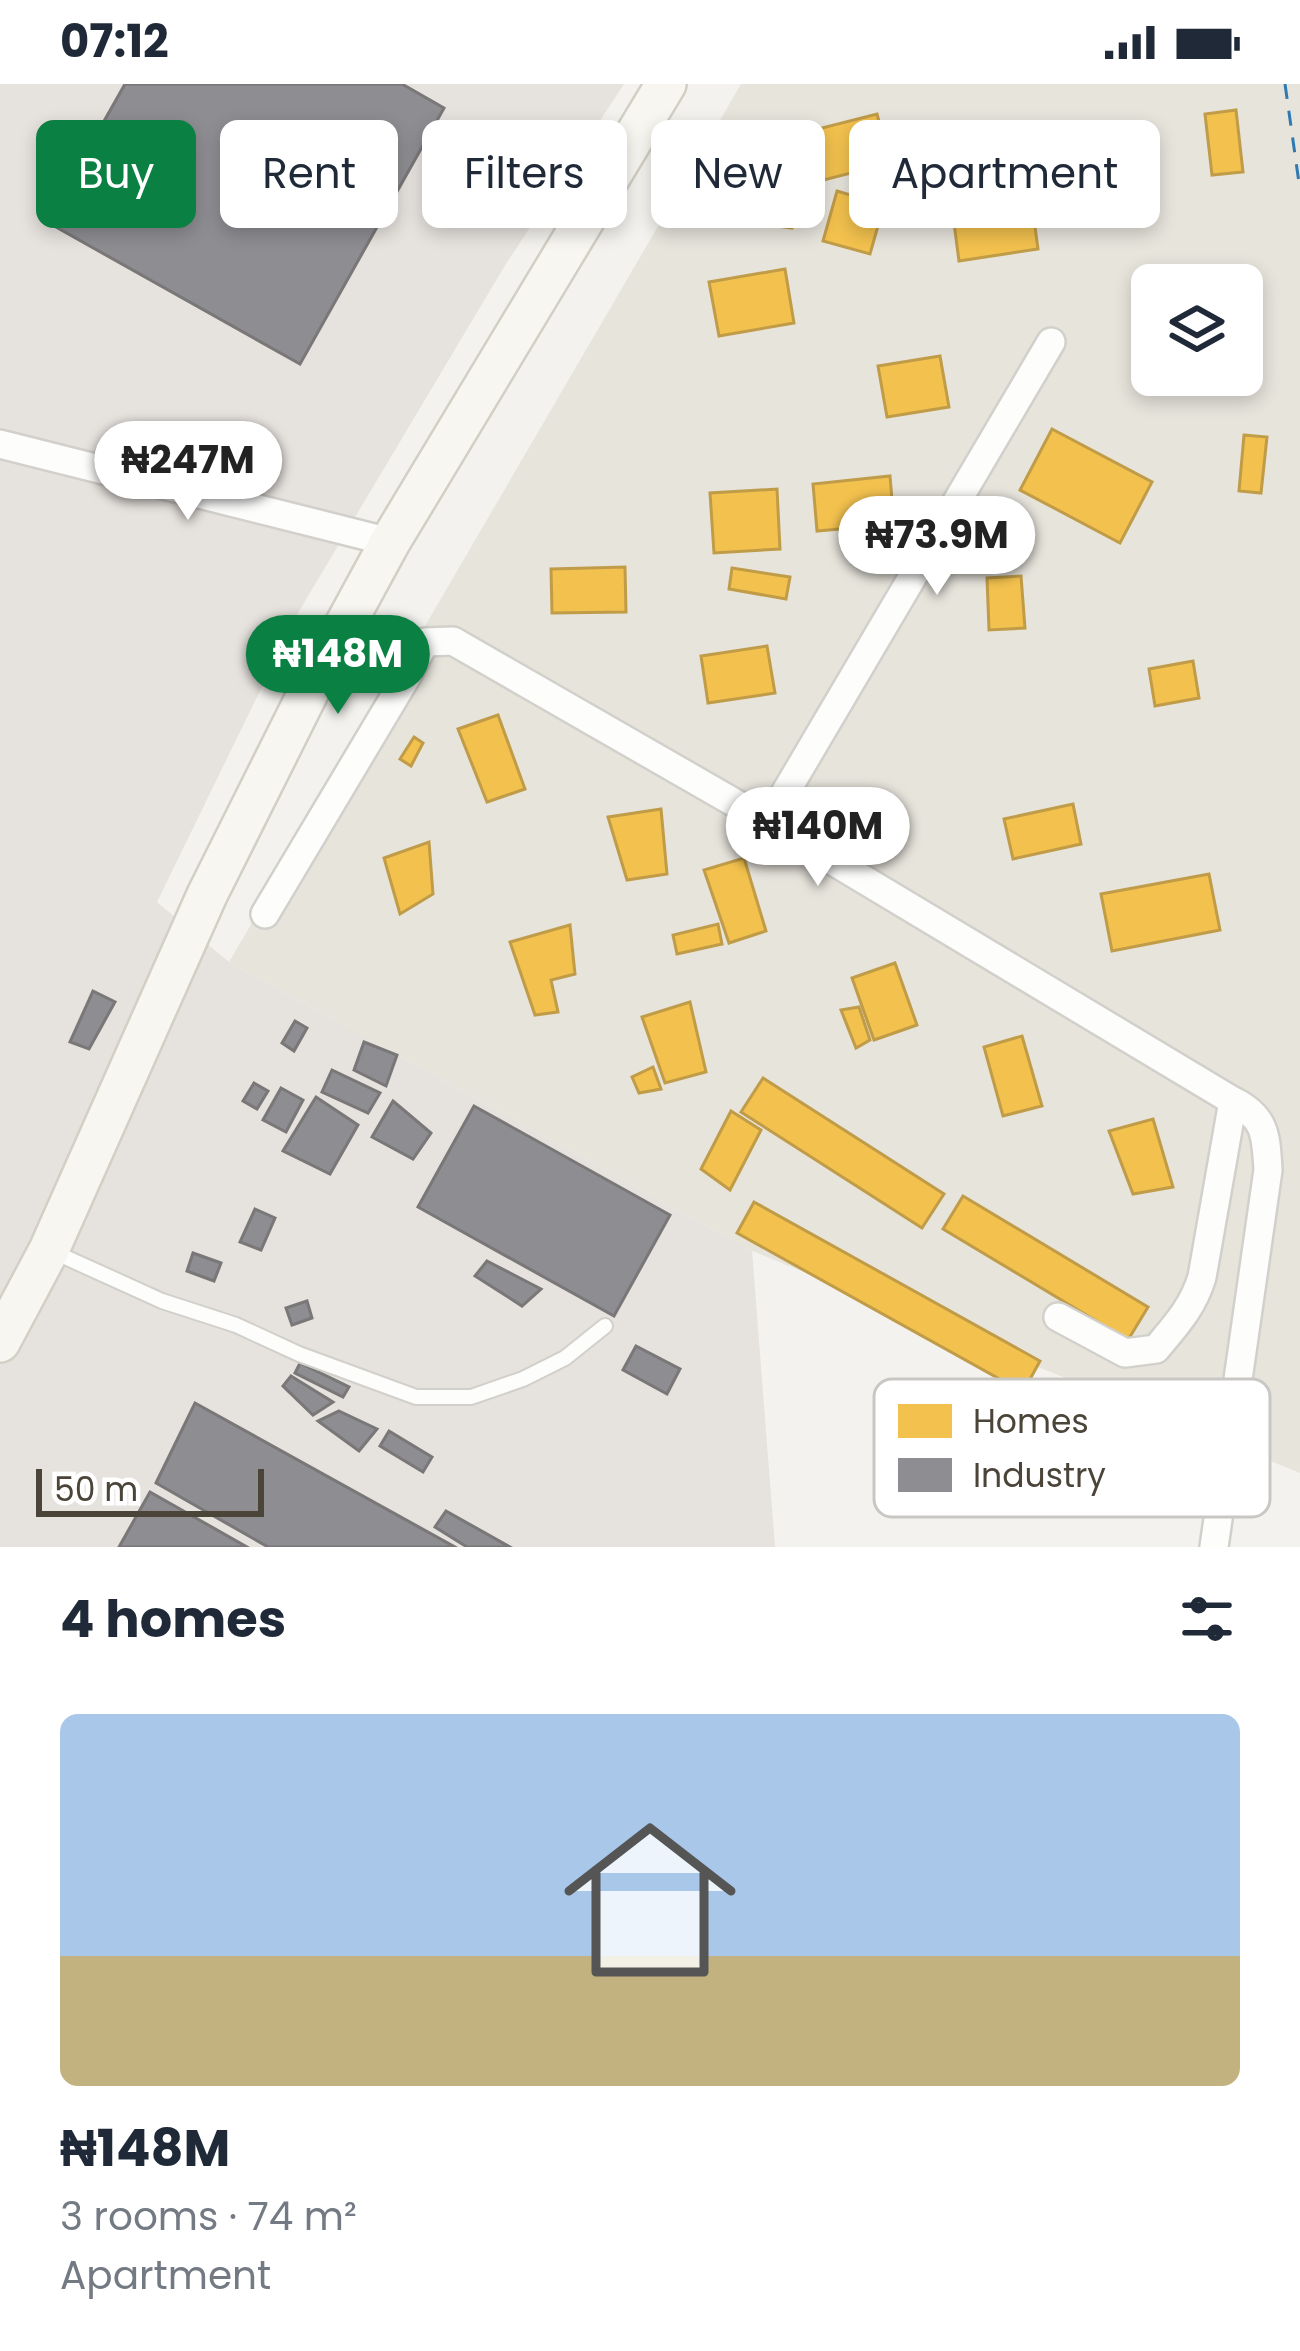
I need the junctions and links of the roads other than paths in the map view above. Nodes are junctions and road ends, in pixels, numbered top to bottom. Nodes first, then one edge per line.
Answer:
1 (666, 84) edge
2 (1051, 342) dead end
3 (0, 444) edge
4 (390, 542) junction
5 (768, 822) junction
6 (265, 914) dead end
7 (1233, 1101) junction
8 (49, 1250) junction
9 (1058, 1317) dead end
10 (605, 1326) dead end
11 (0, 1342) edge
12 (1238, 1379) edge
13 (1218, 1517) edge
14 (1214, 1547) edge

1 - 4 main road
2 - 5 street
3 - 4 street
4 - 8 main road
5 - 6 street
5 - 7 street
7 - 9 street
7 - 12 street
8 - 10 lane
8 - 11 main road
13 - 14 street

